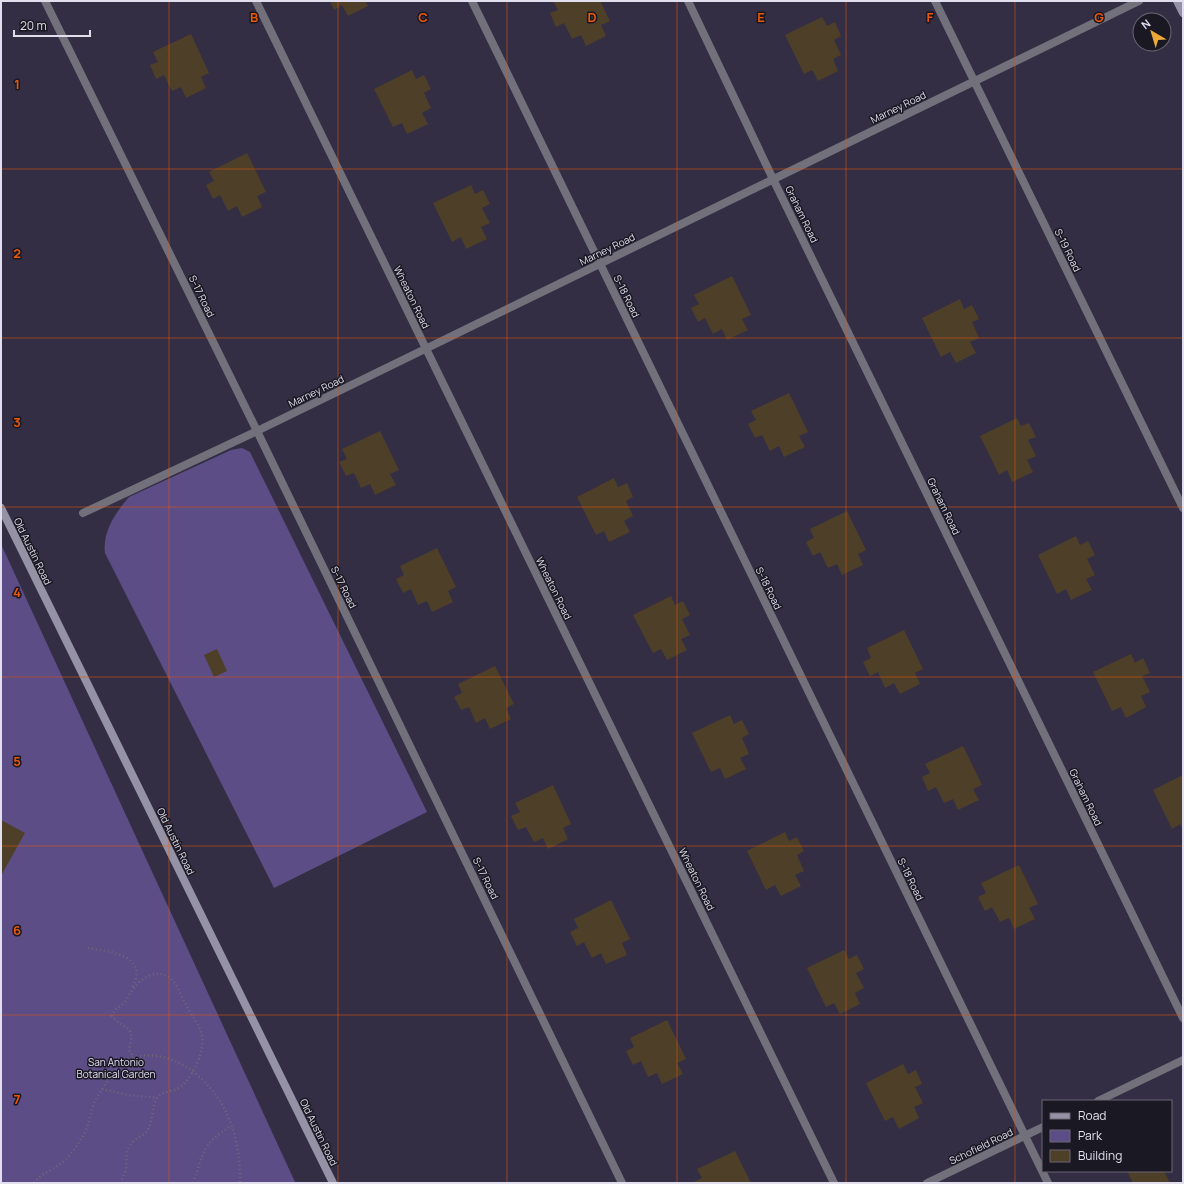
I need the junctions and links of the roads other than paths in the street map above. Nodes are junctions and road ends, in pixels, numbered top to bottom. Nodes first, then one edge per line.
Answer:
1 (45, 1) edge
2 (256, 1) edge
3 (472, 1) edge
4 (688, 1) edge
5 (935, 1) edge
6 (1139, 1) edge
7 (1177, 1) edge
8 (1183, 13) edge
9 (974, 81) junction
10 (773, 179) junction
11 (600, 264) junction
12 (426, 348) junction
13 (257, 431) junction
14 (1, 508) edge
15 (1183, 508) edge
16 (83, 513) dead end
17 (1183, 1018) edge
18 (1183, 1060) edge
19 (1100, 1100) edge
20 (1042, 1128) edge
21 (1025, 1136) junction
22 (1042, 1171) edge
23 (1043, 1172) edge
24 (333, 1183) edge
25 (622, 1183) edge
26 (834, 1183) edge
27 (927, 1183) edge
28 (1048, 1183) edge

1 - 13 street, S-17 Road
2 - 12 street, Wheaton Road
3 - 11 street, S-18 Road
4 - 10 street, Graham Road
5 - 9 street, S-19 Road
6 - 9 street, Marney Road
7 - 8 street
9 - 10 street, Marney Road
9 - 15 street, S-19 Road
10 - 11 street, Marney Road
10 - 17 street, Graham Road
11 - 12 street, Marney Road
11 - 21 street, S-18 Road
12 - 13 street, Marney Road
12 - 26 street, Wheaton Road
13 - 16 street, Marney Road
13 - 25 street, S-17 Road
14 - 24 street, Old Austin Road
18 - 19 street
20 - 21 street, Schofield Road
21 - 22 street, S-18 Road
21 - 27 street, Schofield Road
23 - 28 street, S-18 Road

